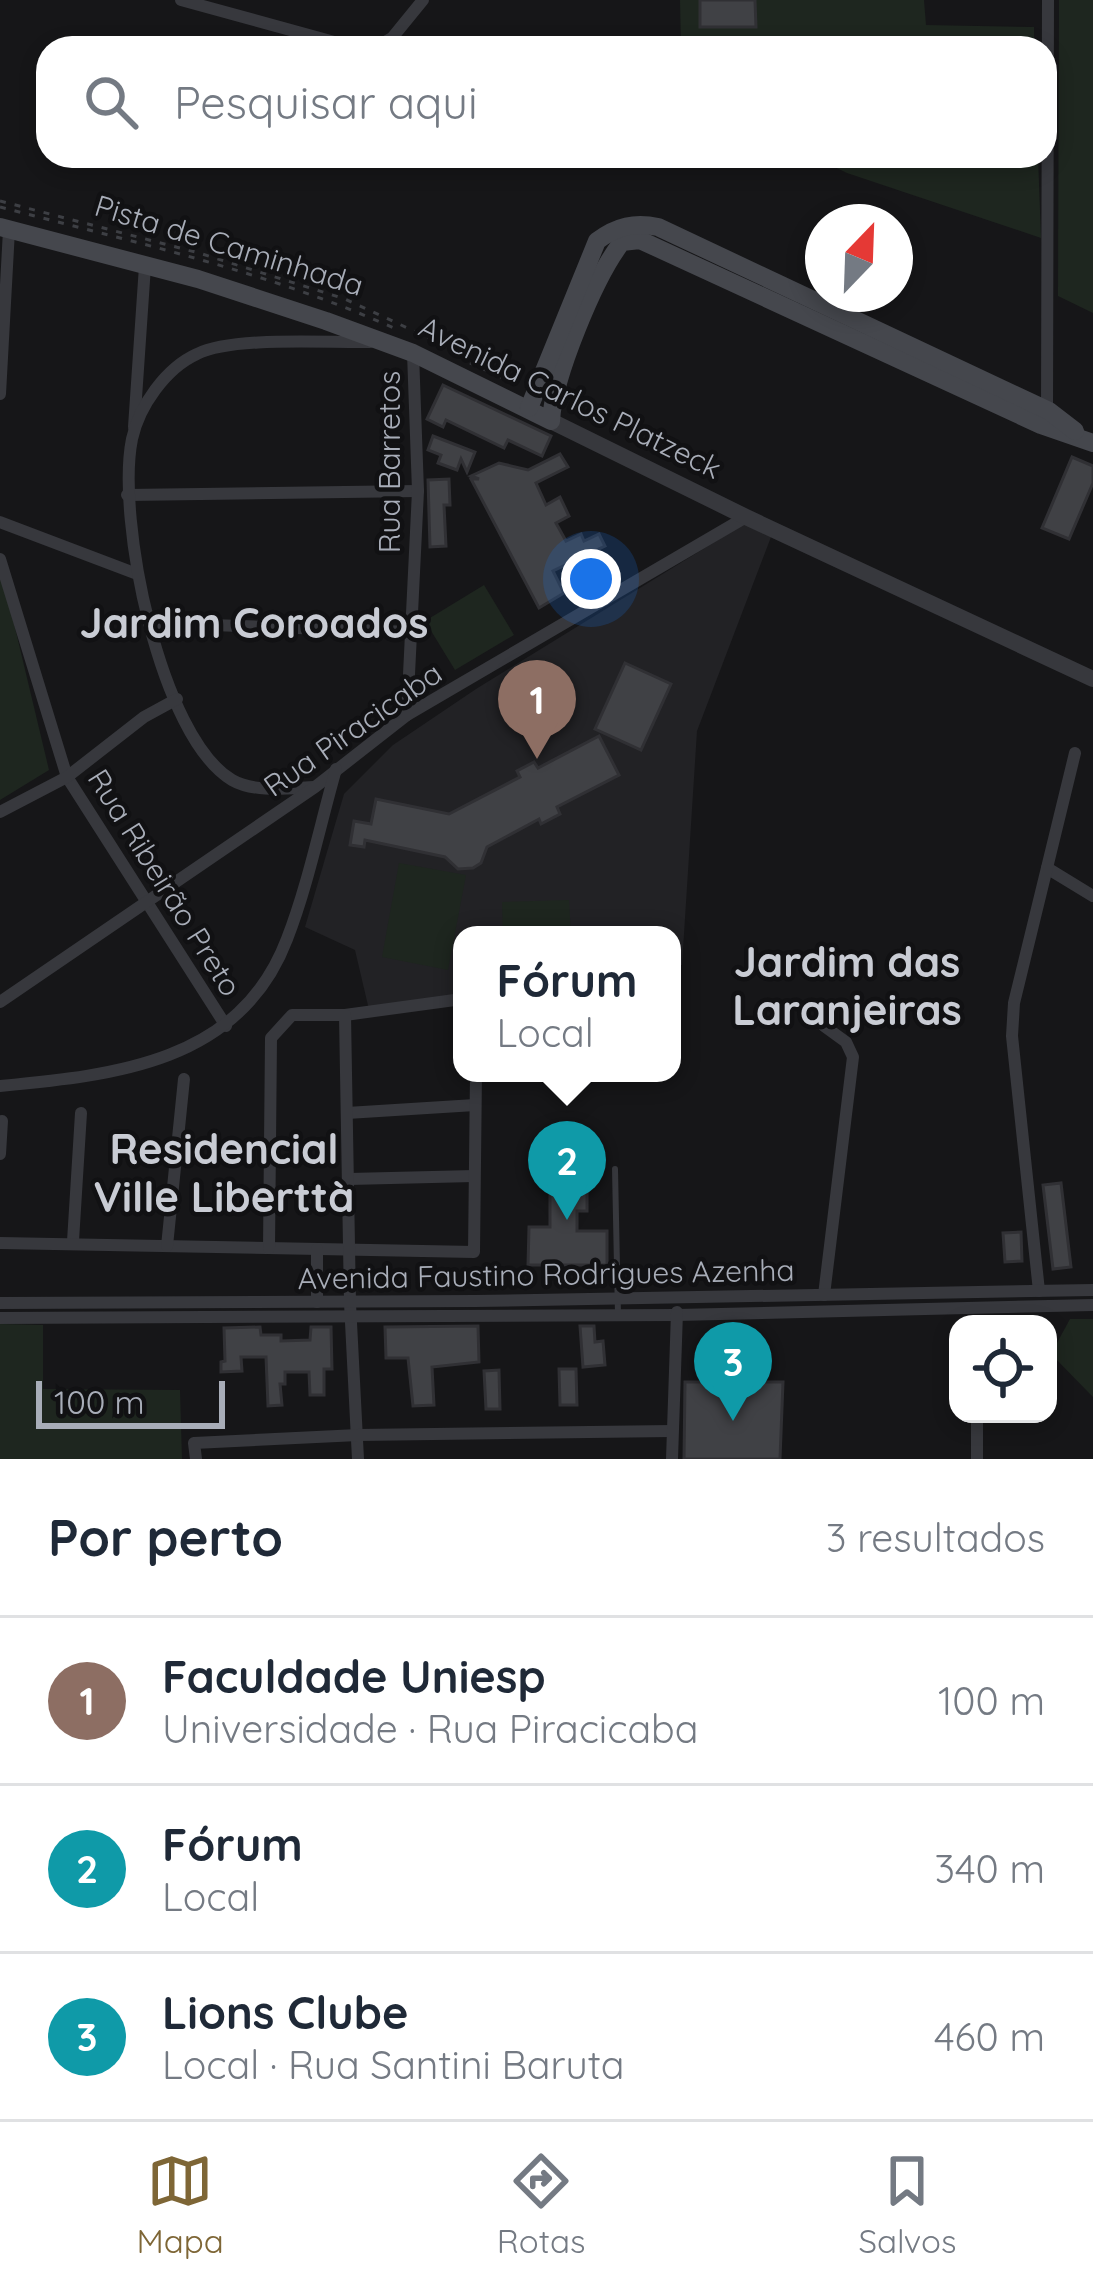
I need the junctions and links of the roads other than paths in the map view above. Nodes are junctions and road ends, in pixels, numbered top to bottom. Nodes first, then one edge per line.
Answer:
1 (181, 0) edge
2 (423, 0) edge
3 (1048, 0) edge
4 (312, 36) edge
5 (394, 36) edge
6 (1048, 36) edge
7 (1047, 168) edge
8 (4, 228) edge
9 (145, 266) junction
10 (382, 341) junction
11 (413, 352) junction
12 (0, 394) edge
13 (529, 408) junction
14 (1045, 418) junction
15 (550, 421) junction
16 (134, 433) junction
17 (1091, 442) edge
18 (418, 491) junction
19 (128, 495) junction
20 (746, 517) junction
21 (0, 522) edge
22 (0, 559) edge
23 (137, 574) junction
24 (151, 623) junction
25 (412, 632) junction
26 (1093, 679) edge
27 (177, 699) junction
28 (407, 715) junction
29 (1075, 753) dead end
30 (337, 766) junction
31 (67, 777) junction
32 (315, 787) junction
33 (0, 812) edge
34 (1047, 868) junction
35 (1093, 896) edge
36 (148, 902) junction
37 (453, 1000) edge
38 (0, 1001) edge
39 (345, 1015) junction
40 (226, 1026) junction
41 (824, 1026) dead end
42 (184, 1078) dead end
43 (476, 1082) edge
44 (0, 1086) edge
45 (475, 1105) junction
46 (81, 1112) dead end
47 (347, 1113) junction
48 (2, 1121) edge
49 (0, 1154) edge
50 (615, 1168) dead end
51 (474, 1176) junction
52 (349, 1179) junction
53 (73, 1241) junction
54 (0, 1243) edge
55 (167, 1246) junction
56 (269, 1248) junction
57 (317, 1249) junction
58 (351, 1249) junction
59 (1093, 1290) edge
60 (1039, 1291) junction
61 (824, 1294) junction
62 (619, 1297) junction
63 (678, 1299) junction
64 (516, 1300) junction
65 (978, 1301) junction
66 (317, 1302) junction
67 (0, 1303) edge
68 (1093, 1305) edge
69 (182, 1309) junction
70 (350, 1309) junction
71 (32, 1310) junction
72 (515, 1315) junction
73 (618, 1315) junction
74 (677, 1315) junction
75 (978, 1315) edge
76 (0, 1318) edge
77 (977, 1423) edge
78 (672, 1431) junction
79 (358, 1435) junction
80 (196, 1459) edge
81 (358, 1459) edge
82 (672, 1459) edge
83 (976, 1459) edge

1 - 4 street
2 - 5 street
3 - 6 street
7 - 14 street
8 - 9 main road, Avenida Carlos Platzeck
8 - 12 street
9 - 10 main road, Avenida Carlos Platzeck
9 - 16 street
10 - 11 main road, Avenida Carlos Platzeck
10 - 16 street
11 - 13 main road, Avenida Carlos Platzeck
11 - 18 street, Rua Barretos
13 - 14 main road
13 - 15 main road, Avenida Carlos Platzeck
14 - 15 main road
14 - 17 main road
15 - 20 street, Avenida Carlos Platzeck
16 - 19 street
18 - 19 street
18 - 25 street, Rua Barretos
19 - 23 street
20 - 26 street, Avenida Carlos Platzeck
20 - 28 street, Rua Piracicaba
21 - 23 street
22 - 31 street, Rua Ribeirão Preto
23 - 24 street
24 - 25 street
24 - 27 street
25 - 28 street, Rua Barretos
27 - 31 street
27 - 32 street
28 - 30 street, Rua Piracicaba
29 - 34 street
30 - 32 street, Rua Piracicaba
30 - 40 street
31 - 33 street
31 - 36 street, Rua Ribeirão Preto
32 - 36 street, Rua Piracicaba
34 - 35 street
34 - 60 street
36 - 38 street, Rua Piracicaba
36 - 40 street, Rua Ribeirão Preto
37 - 39 street
39 - 47 street
39 - 56 street
40 - 44 street
41 - 61 street
42 - 55 street
43 - 45 street
45 - 47 street
45 - 51 street
46 - 53 street
47 - 52 street
48 - 49 street
50 - 62 lane
51 - 52 street
51 - 58 street
52 - 58 street
53 - 54 street
53 - 55 street
55 - 56 street
56 - 57 street
57 - 58 street
57 - 66 street
58 - 70 street
59 - 60 street, Avenida Faustino Rodrigues Azenha
60 - 65 street, Avenida Faustino Rodrigues Azenha
61 - 63 street, Avenida Faustino Rodrigues Azenha
61 - 65 street, Avenida Faustino Rodrigues Azenha
62 - 63 street, Avenida Faustino Rodrigues Azenha
62 - 64 street, Avenida Faustino Rodrigues Azenha
62 - 73 lane
63 - 74 street
64 - 70 street, Avenida Faustino Rodrigues Azenha
64 - 72 street
65 - 68 street, Avenida Faustino Rodrigues Azenha
65 - 74 street, Avenida Faustino Rodrigues Azenha
65 - 75 street
66 - 69 street, Avenida Faustino Rodrigues Azenha
66 - 70 street, Avenida Faustino Rodrigues Azenha
67 - 71 street, Avenida Faustino Rodrigues Azenha
69 - 70 street, Avenida Faustino Rodrigues Azenha
69 - 71 street, Avenida Faustino Rodrigues Azenha
70 - 72 street, Avenida Faustino Rodrigues Azenha
70 - 79 street
71 - 76 street, Avenida Faustino Rodrigues Azenha
72 - 73 street, Avenida Faustino Rodrigues Azenha
73 - 74 street, Avenida Faustino Rodrigues Azenha
74 - 78 street
77 - 83 street
78 - 79 street
78 - 82 street
79 - 80 street
79 - 81 street

